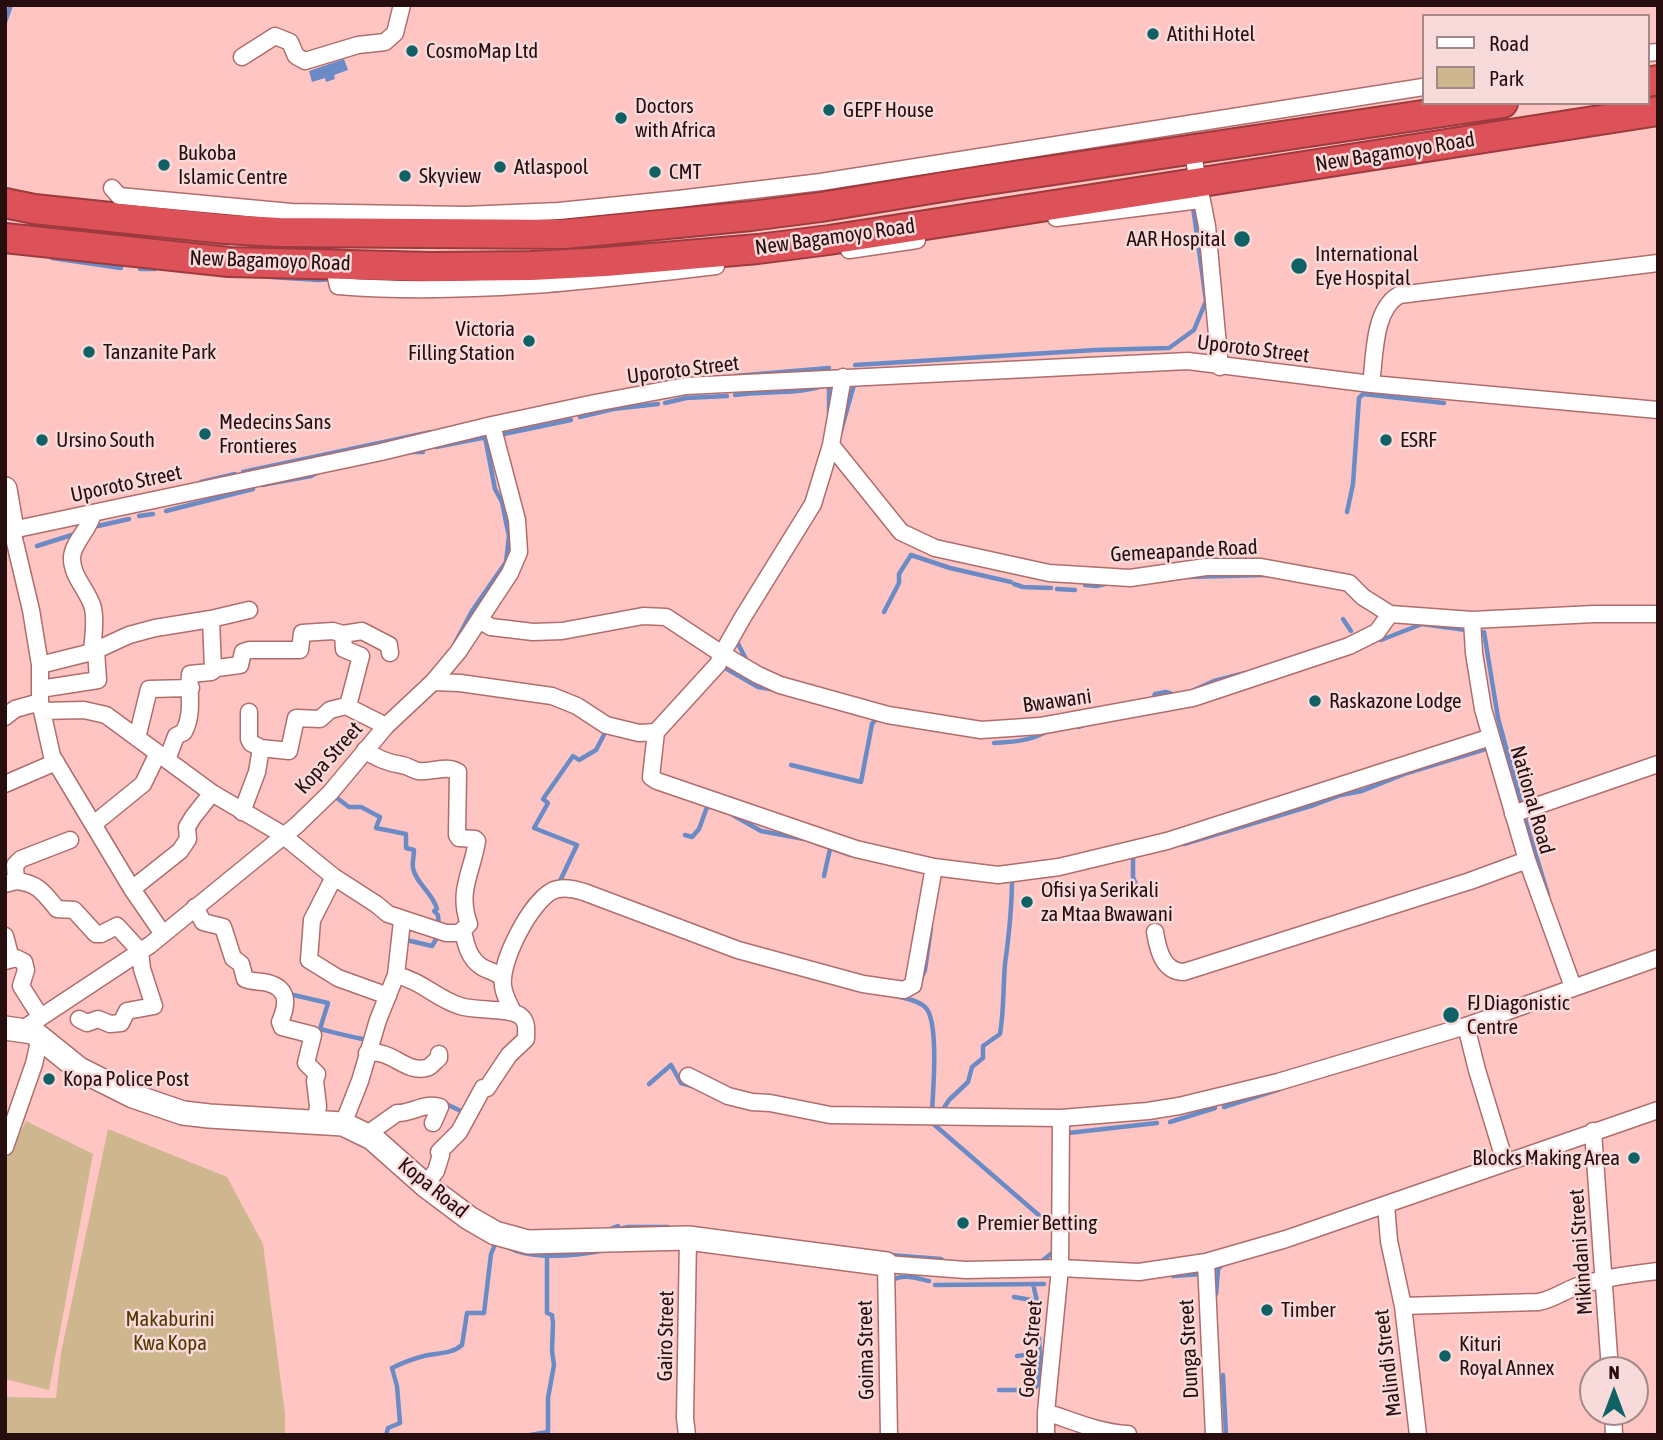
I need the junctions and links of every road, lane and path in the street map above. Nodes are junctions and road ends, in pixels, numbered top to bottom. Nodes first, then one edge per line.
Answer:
1 (402, 5) edge
2 (242, 57) dead end
3 (1422, 87) edge
4 (1490, 105) edge
5 (1658, 111) edge
6 (1192, 150) junction
7 (112, 188) dead end
8 (1199, 192) junction
9 (5, 203) edge
10 (5, 238) edge
11 (1658, 263) edge
12 (1220, 367) junction
13 (843, 377) junction
14 (1371, 384) junction
15 (1658, 410) edge
16 (492, 425) junction
17 (831, 445) junction
18 (5, 489) edge
19 (93, 513) junction
20 (12, 530) junction
21 (249, 610) dead end
22 (1390, 614) junction
23 (1658, 614) edge
24 (211, 619) junction
25 (479, 620) junction
26 (1472, 620) junction
27 (344, 634) junction
28 (94, 651) junction
29 (390, 653) dead end
30 (722, 654) junction
31 (40, 665) junction
32 (213, 669) junction
33 (432, 681) junction
34 (191, 688) junction
35 (40, 701) junction
36 (346, 706) junction
37 (249, 712) dead end
38 (5, 717) edge
39 (386, 726) junction
40 (656, 732) junction
41 (1491, 737) junction
42 (136, 738) junction
43 (261, 748) junction
44 (365, 750) junction
45 (162, 756) junction
46 (56, 762) junction
47 (1658, 764) edge
48 (5, 784) edge
49 (212, 793) junction
50 (242, 812) junction
51 (1513, 814) junction
52 (95, 823) junction
53 (283, 836) junction
54 (70, 839) dead end
55 (1527, 860) junction
56 (934, 867) junction
57 (334, 877) junction
58 (11, 883) edge
59 (132, 888) junction
60 (195, 907) junction
61 (402, 921) junction
62 (463, 931) junction
63 (1155, 932) dead end
64 (163, 934) junction
65 (5, 936) edge
66 (140, 951) junction
67 (1658, 958) edge
68 (8, 960) edge
69 (396, 975) junction
70 (503, 978) junction
71 (1573, 987) junction
72 (388, 996) junction
73 (513, 1012) junction
74 (79, 1019) dead end
75 (1466, 1026) junction
76 (27, 1028) edge
77 (367, 1053) junction
78 (439, 1054) dead end
79 (688, 1076) dead end
80 (1658, 1110) edge
81 (1061, 1118) junction
82 (316, 1121) junction
83 (433, 1123) dead end
84 (343, 1124) junction
85 (1593, 1131) junction
86 (366, 1135) junction
87 (5, 1147) edge
88 (1505, 1162) junction
89 (425, 1185) junction
90 (1386, 1205) junction
91 (688, 1238) junction
92 (1206, 1262) junction
93 (886, 1264) junction
94 (1060, 1268) junction
95 (1658, 1271) edge
96 (1605, 1280) junction
97 (1404, 1306) junction
98 (1609, 1356) edge
99 (1046, 1412) junction
100 (1128, 1434) edge
101 (687, 1435) edge
102 (889, 1435) edge
103 (1046, 1435) edge
104 (1214, 1435) edge
105 (1418, 1435) edge

1 - 2 street
3 - 7 street
4 - 6 highway, New Bagamoyo Road
5 - 8 highway, New Bagamoyo Road
6 - 8 street
6 - 9 highway, New Bagamoyo Road
8 - 10 highway, New Bagamoyo Road
8 - 12 street
11 - 14 street
12 - 13 street, Uporoto Street
12 - 14 street, Uporoto Street
13 - 16 street, Uporoto Street
13 - 17 street
14 - 15 street, Uporoto Street
16 - 19 street, Uporoto Street
16 - 25 street, Kopa Street
17 - 22 street, Gemeapande Road
17 - 30 street
18 - 20 street
19 - 20 street, Uporoto Street
19 - 28 street
20 - 31 street
21 - 24 street
22 - 26 street, Gemeapande Road
22 - 30 street, Bwawani
23 - 26 street, Gemeapande Road
24 - 28 street
24 - 32 street
25 - 30 street, Bwawani
25 - 33 street, Kopa Street
26 - 41 street, National Road
27 - 29 street
27 - 32 street
27 - 36 street
28 - 31 street
28 - 35 street
30 - 40 street
31 - 35 street
32 - 34 street
33 - 39 street, Kopa Street
33 - 40 street
34 - 42 street
34 - 45 street
35 - 38 street
35 - 42 street
35 - 46 street
36 - 39 street
36 - 43 street
37 - 43 street
39 - 44 street, Kopa Street
40 - 56 street
41 - 51 street, National Road
41 - 56 street
42 - 45 street
43 - 50 street
44 - 53 street, Kopa Street
44 - 62 street
45 - 49 street
45 - 52 street
46 - 48 street
46 - 52 street
47 - 51 street
49 - 50 street
49 - 59 street
50 - 53 street
51 - 55 street, National Road
52 - 59 street
53 - 57 street
53 - 60 street, Kopa Street
54 - 58 street
55 - 63 street
55 - 71 street, National Road
56 - 70 street
57 - 61 street
57 - 72 street
58 - 66 street
59 - 64 street
60 - 64 street, Kopa Street
60 - 82 street
61 - 62 street
61 - 69 street
62 - 70 street
64 - 66 street, Kopa Street
65 - 68 street
66 - 74 street
66 - 76 street, Kopa Street
67 - 71 street
68 - 76 street
69 - 72 street
69 - 73 street
70 - 73 street
71 - 75 street
72 - 77 street
73 - 89 street
75 - 81 street
75 - 88 street
76 - 82 street, Kopa Road
76 - 87 street
77 - 78 street
77 - 84 street
79 - 81 street
80 - 85 street
81 - 94 street, Goeke Street
82 - 84 street, Kopa Road
83 - 86 street
84 - 86 street, Kopa Road
85 - 88 street
85 - 96 street, Mikindani Street
86 - 89 street, Kopa Road
88 - 90 street
89 - 91 street, Kopa Road
90 - 92 street
90 - 97 street, Malindi Street
91 - 93 street, Kopa Road
91 - 101 street, Gairo Street
92 - 94 street
92 - 104 street, Dunga Street
93 - 94 street
93 - 102 street, Goima Street
94 - 99 street, Goeke Street
95 - 96 street
96 - 97 street
96 - 98 street, Mikindani Street
97 - 105 street, Malindi Street
99 - 100 street
99 - 103 street, Goeke Street

